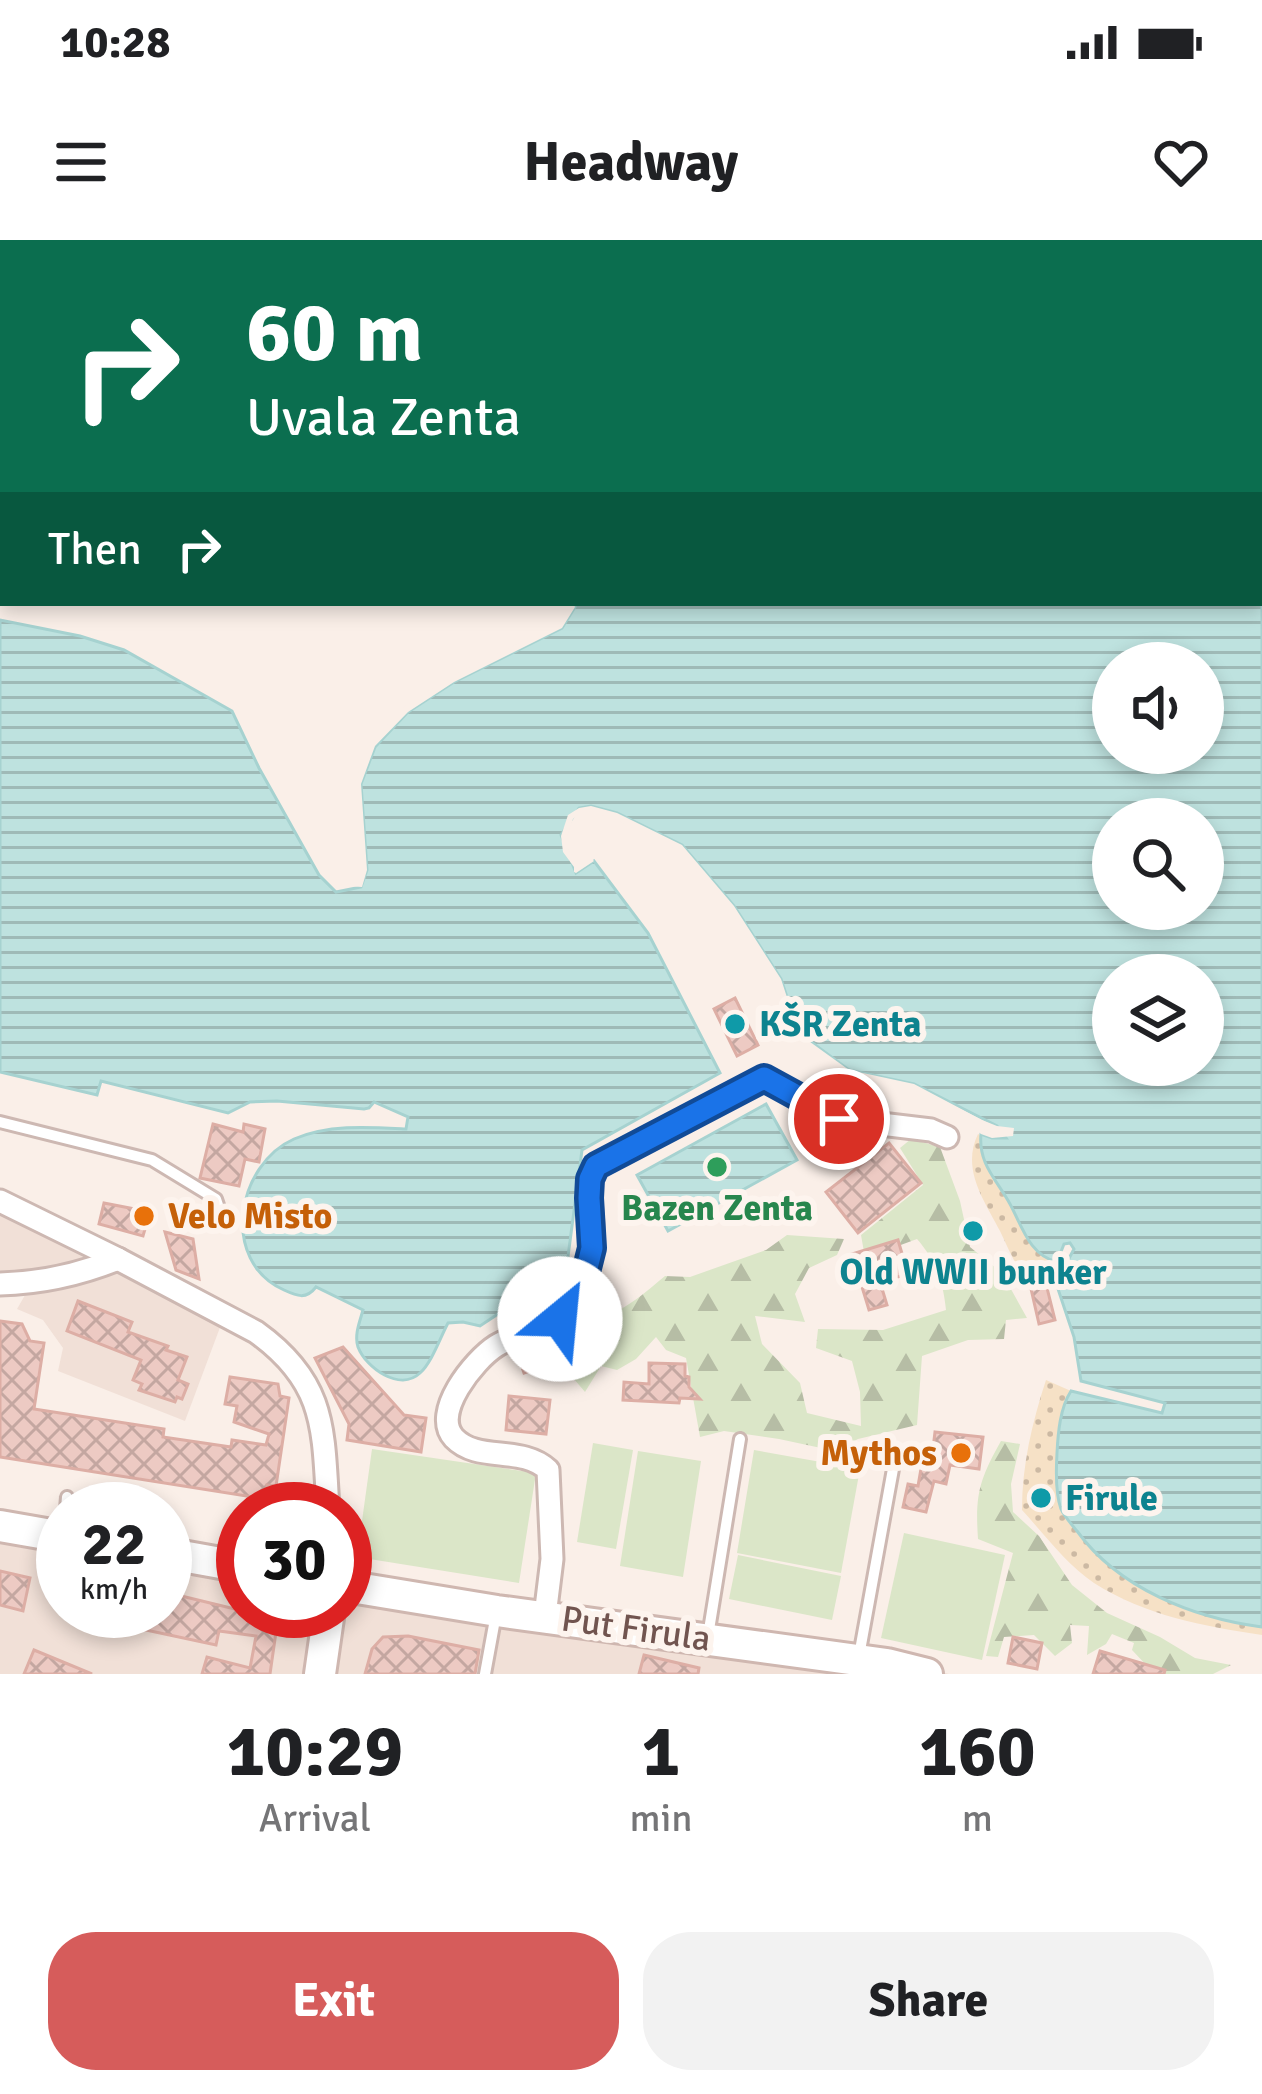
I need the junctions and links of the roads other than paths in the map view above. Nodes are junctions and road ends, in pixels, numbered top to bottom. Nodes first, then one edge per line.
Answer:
1 (0, 1122) edge
2 (946, 1137) dead end
3 (0, 1201) edge
4 (224, 1223) dead end
5 (118, 1258) junction
6 (0, 1284) edge
7 (740, 1439) dead end
8 (893, 1469) dead end
9 (326, 1482) edge
10 (0, 1526) edge
11 (36, 1532) edge
12 (372, 1590) edge
13 (497, 1611) junction
14 (545, 1616) junction
15 (325, 1638) edge
16 (707, 1639) junction
17 (858, 1659) junction
18 (320, 1674) edge
19 (485, 1674) edge
20 (927, 1674) edge

1 - 4 lane
2 - 14 street
3 - 5 street
5 - 6 street
5 - 9 street
7 - 16 lane
8 - 17 lane
10 - 11 street
12 - 13 street, Put Firula
13 - 14 street, Put Firula
13 - 19 lane
14 - 16 street, Put Firula
15 - 18 street
16 - 17 street, Put Firula
17 - 20 street, Put Firula

